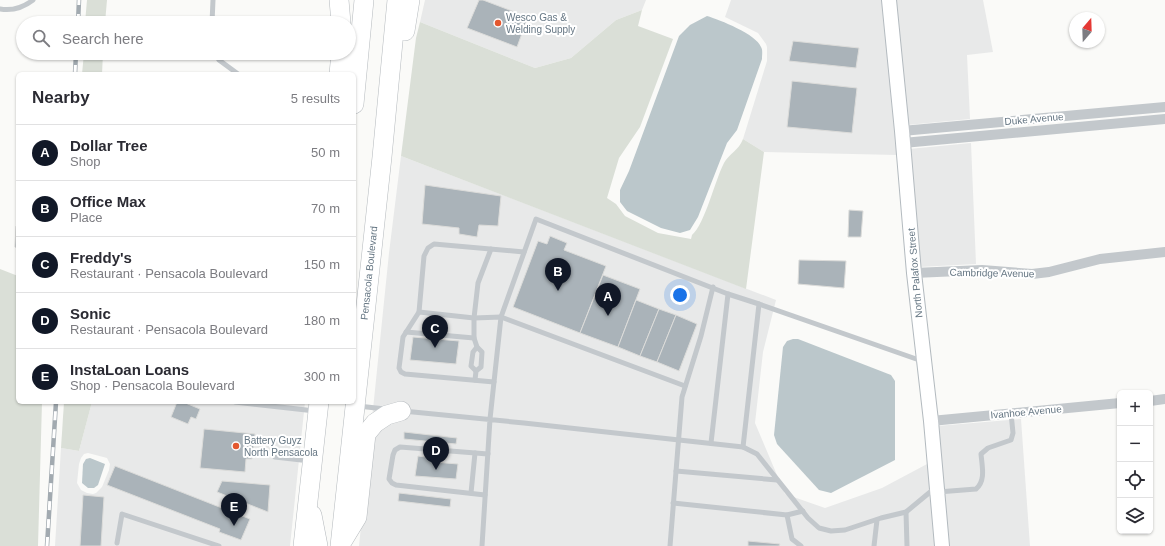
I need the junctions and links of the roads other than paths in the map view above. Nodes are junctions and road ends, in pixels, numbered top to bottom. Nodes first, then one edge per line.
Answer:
1 (33, 0) edge
2 (213, 0) edge
3 (339, 0) edge
4 (364, 0) edge
5 (397, 0) edge
6 (410, 0) edge
7 (889, 0) edge
8 (0, 9) edge
9 (212, 16) edge
10 (340, 16) edge
11 (219, 60) edge
12 (340, 60) edge
13 (235, 72) edge
14 (339, 72) edge
15 (356, 83) edge
16 (1165, 107) edge
17 (1165, 119) edge
18 (903, 137) junction
19 (382, 157) junction
20 (491, 249) junction
21 (524, 252) junction
22 (1165, 252) edge
23 (914, 273) junction
24 (713, 288) junction
25 (728, 294) junction
26 (759, 304) junction
27 (419, 312) junction
28 (501, 317) junction
29 (474, 318) junction
30 (406, 332) junction
31 (474, 338) junction
32 (477, 347) junction
33 (356, 358) edge
34 (924, 361) junction
35 (476, 371) junction
36 (475, 380) junction
37 (494, 382) junction
38 (685, 386) junction
39 (1165, 399) edge
40 (1153, 401) edge
41 (1117, 403) edge
42 (269, 404) edge
43 (350, 404) edge
44 (319, 407) edge
45 (401, 411) junction
46 (1011, 413) junction
47 (490, 419) junction
48 (931, 421) junction
49 (679, 440) junction
50 (711, 444) junction
51 (744, 447) junction
52 (475, 453) junction
53 (488, 454) junction
54 (275, 457) dead end
55 (312, 461) junction
56 (676, 470) junction
57 (777, 480) junction
58 (937, 489) junction
59 (472, 493) junction
60 (485, 495) junction
61 (309, 498) junction
62 (673, 503) junction
63 (803, 512) junction
64 (906, 512) junction
65 (787, 515) junction
66 (877, 520) junction
67 (792, 539) junction
68 (117, 543) dead end
69 (340, 545) edge
70 (219, 546) edge
71 (304, 546) edge
72 (318, 546) edge
73 (482, 546) edge
74 (670, 546) edge
75 (791, 546) edge
76 (796, 546) edge
77 (801, 546) edge
78 (874, 546) edge
79 (907, 546) edge
80 (942, 546) edge

1 - 8 lane
2 - 9 lane
3 - 10 highway
4 - 15 highway
5 - 19 highway, Pensacola Boulevard
6 - 19 highway
7 - 18 main road, North Palafox Street
11 - 13 lane
12 - 14 highway
16 - 18 street, Duke Avenue
17 - 18 street, Duke Avenue
18 - 23 main road, North Palafox Street
19 - 33 highway, Pensacola Boulevard
20 - 21 lane
20 - 27 lane
20 - 29 lane
21 - 24 lane
21 - 28 lane
22 - 23 street, Cambridge Avenue
23 - 34 main road, North Palafox Street
24 - 25 lane
24 - 38 lane
25 - 26 lane
25 - 50 lane
26 - 34 lane
26 - 51 lane
27 - 29 lane
27 - 30 lane
28 - 29 lane
28 - 37 lane
28 - 38 lane
29 - 31 lane
30 - 31 lane
30 - 36 lane
31 - 32 lane
32 - 35 lane
32 - 35 lane
34 - 48 main road, North Palafox Street
35 - 36 lane
36 - 37 lane
37 - 47 lane
38 - 49 lane
39 - 40 street
41 - 46 street, Ivanhoe Avenue
42 - 44 lane
43 - 45 lane
43 - 69 highway, Pensacola Boulevard
44 - 55 highway
45 - 47 lane
45 - 69 highway
46 - 48 street, Ivanhoe Avenue
46 - 58 lane
47 - 49 lane
47 - 53 lane
48 - 58 main road, North Palafox Street
49 - 50 lane
49 - 56 lane
50 - 51 lane
51 - 57 lane
52 - 53 lane
52 - 59 lane
52 - 59 lane
53 - 60 lane
54 - 55 lane
55 - 61 highway
56 - 57 lane
56 - 62 lane
57 - 63 lane
58 - 64 lane
58 - 80 main road, North Palafox Street
59 - 60 lane
60 - 73 lane
61 - 71 highway
61 - 72 highway
62 - 65 lane
62 - 74 lane
63 - 65 lane
63 - 66 lane
64 - 66 lane
64 - 79 lane
65 - 67 lane
66 - 78 lane
67 - 75 lane
67 - 76 lane
67 - 77 lane
68 - 70 lane

